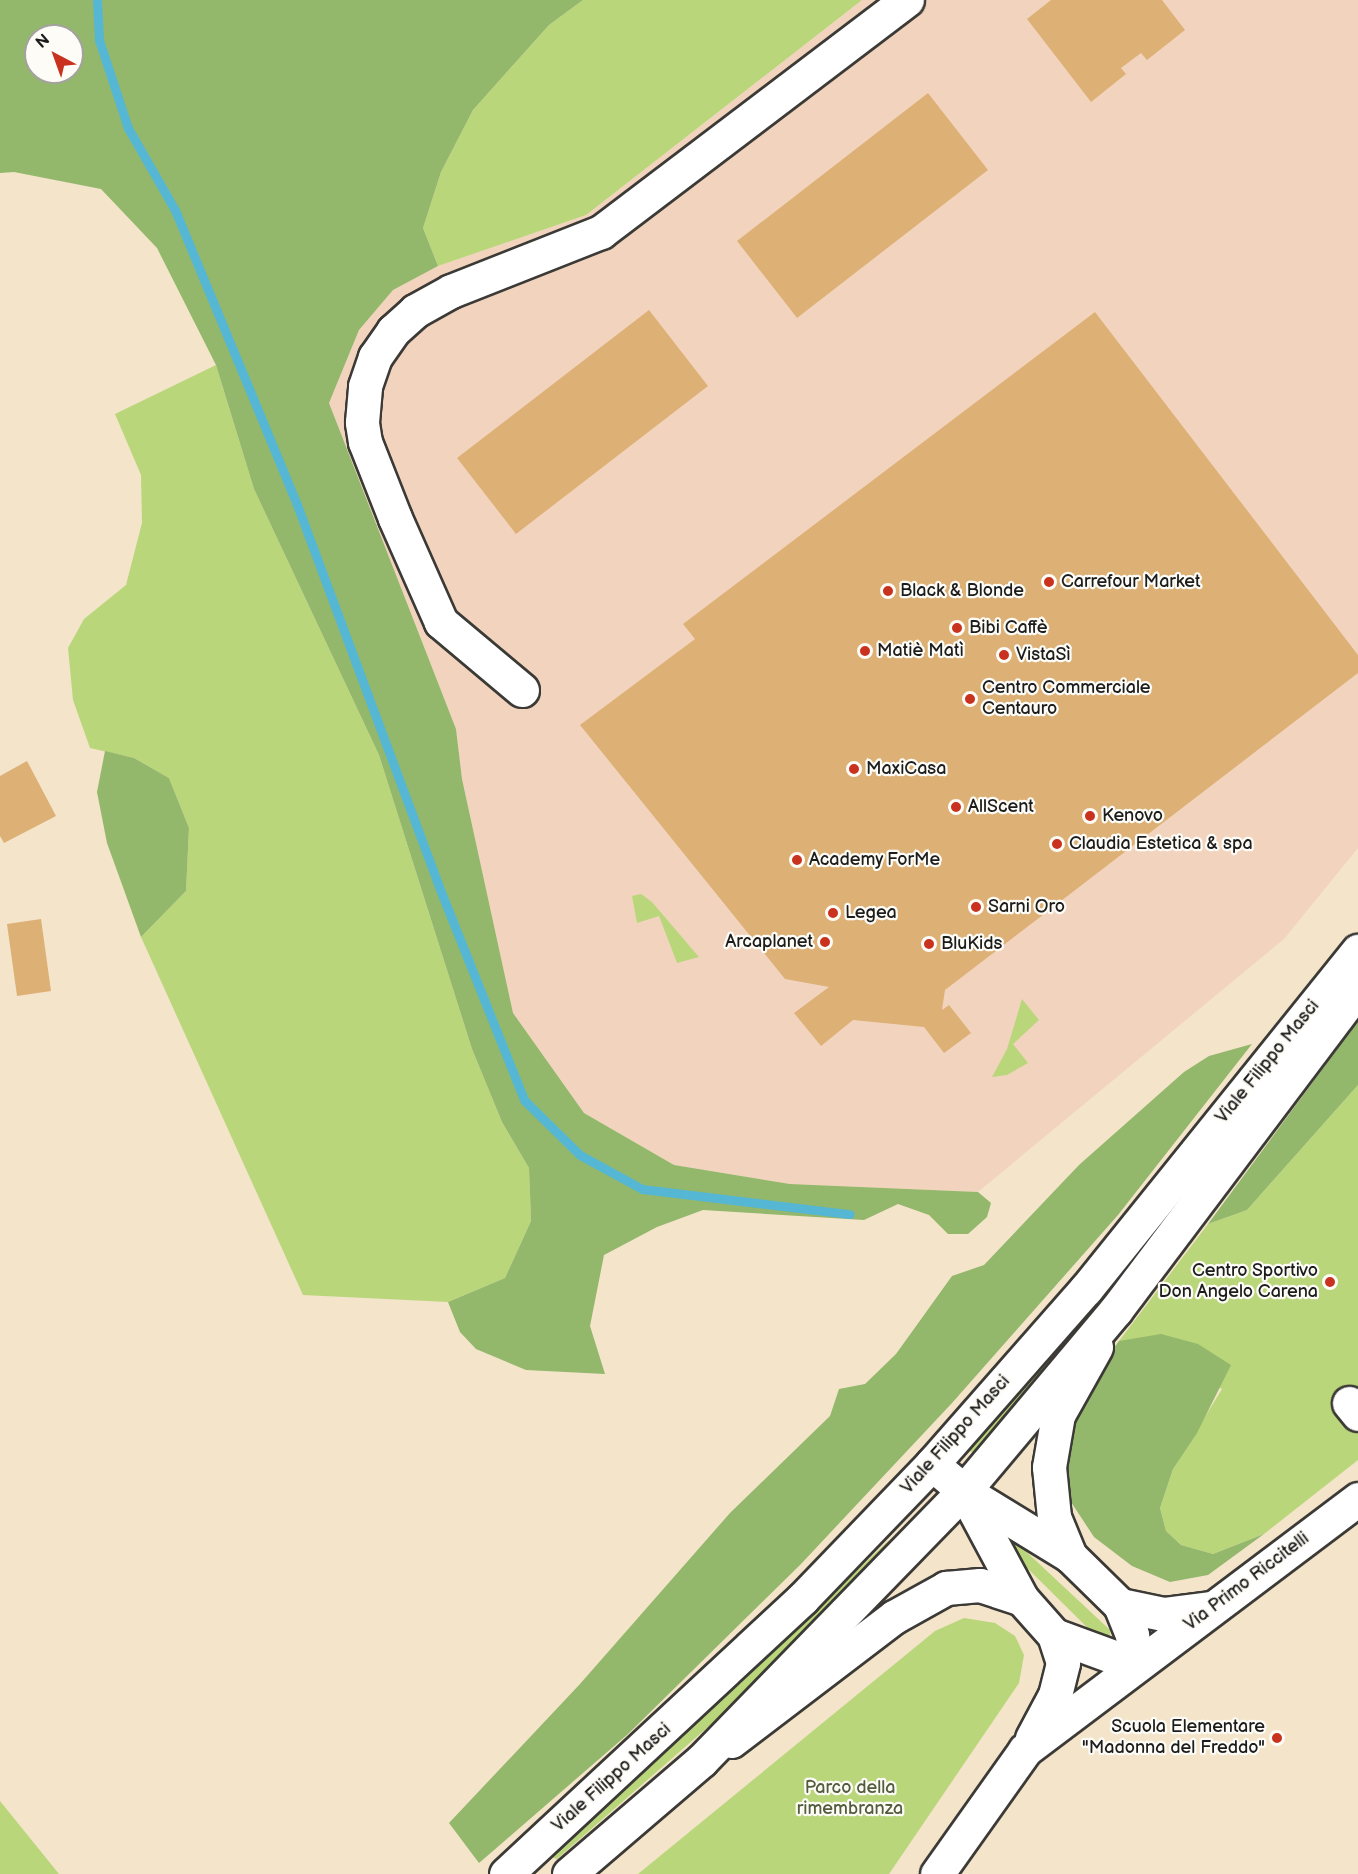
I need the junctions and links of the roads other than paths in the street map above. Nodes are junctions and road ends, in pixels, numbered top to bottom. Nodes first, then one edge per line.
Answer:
1 (908, 0) edge
2 (522, 690) dead end
3 (1358, 951) edge
4 (1358, 989) edge
5 (1116, 1310) junction
6 (932, 1464) junction
7 (964, 1491) junction
8 (1358, 1499) edge
9 (1070, 1556) junction
10 (1022, 1599) junction
11 (1120, 1605) junction
12 (1215, 1607) junction
13 (1054, 1635) junction
14 (1136, 1665) junction
15 (1025, 1750) junction
16 (702, 1760) junction
17 (506, 1874) edge
18 (569, 1874) edge
19 (937, 1874) edge

1 - 2 street
3 - 6 street, Viale Filippo Masci
4 - 5 street, Viale Filippo Masci
5 - 7 street, Viale Filippo Masci
5 - 9 street
6 - 7 street
6 - 17 street, Viale Filippo Masci
7 - 9 street
7 - 10 street
7 - 16 street, Viale Filippo Masci
8 - 12 street, Via Primo Riccitelli
9 - 11 street
10 - 13 street
10 - 16 street
11 - 12 street
11 - 14 street
12 - 14 street, Via Primo Riccitelli
13 - 14 street
13 - 15 street
14 - 15 street, Via Primo Riccitelli
15 - 19 street
16 - 18 street, Viale Filippo Masci

